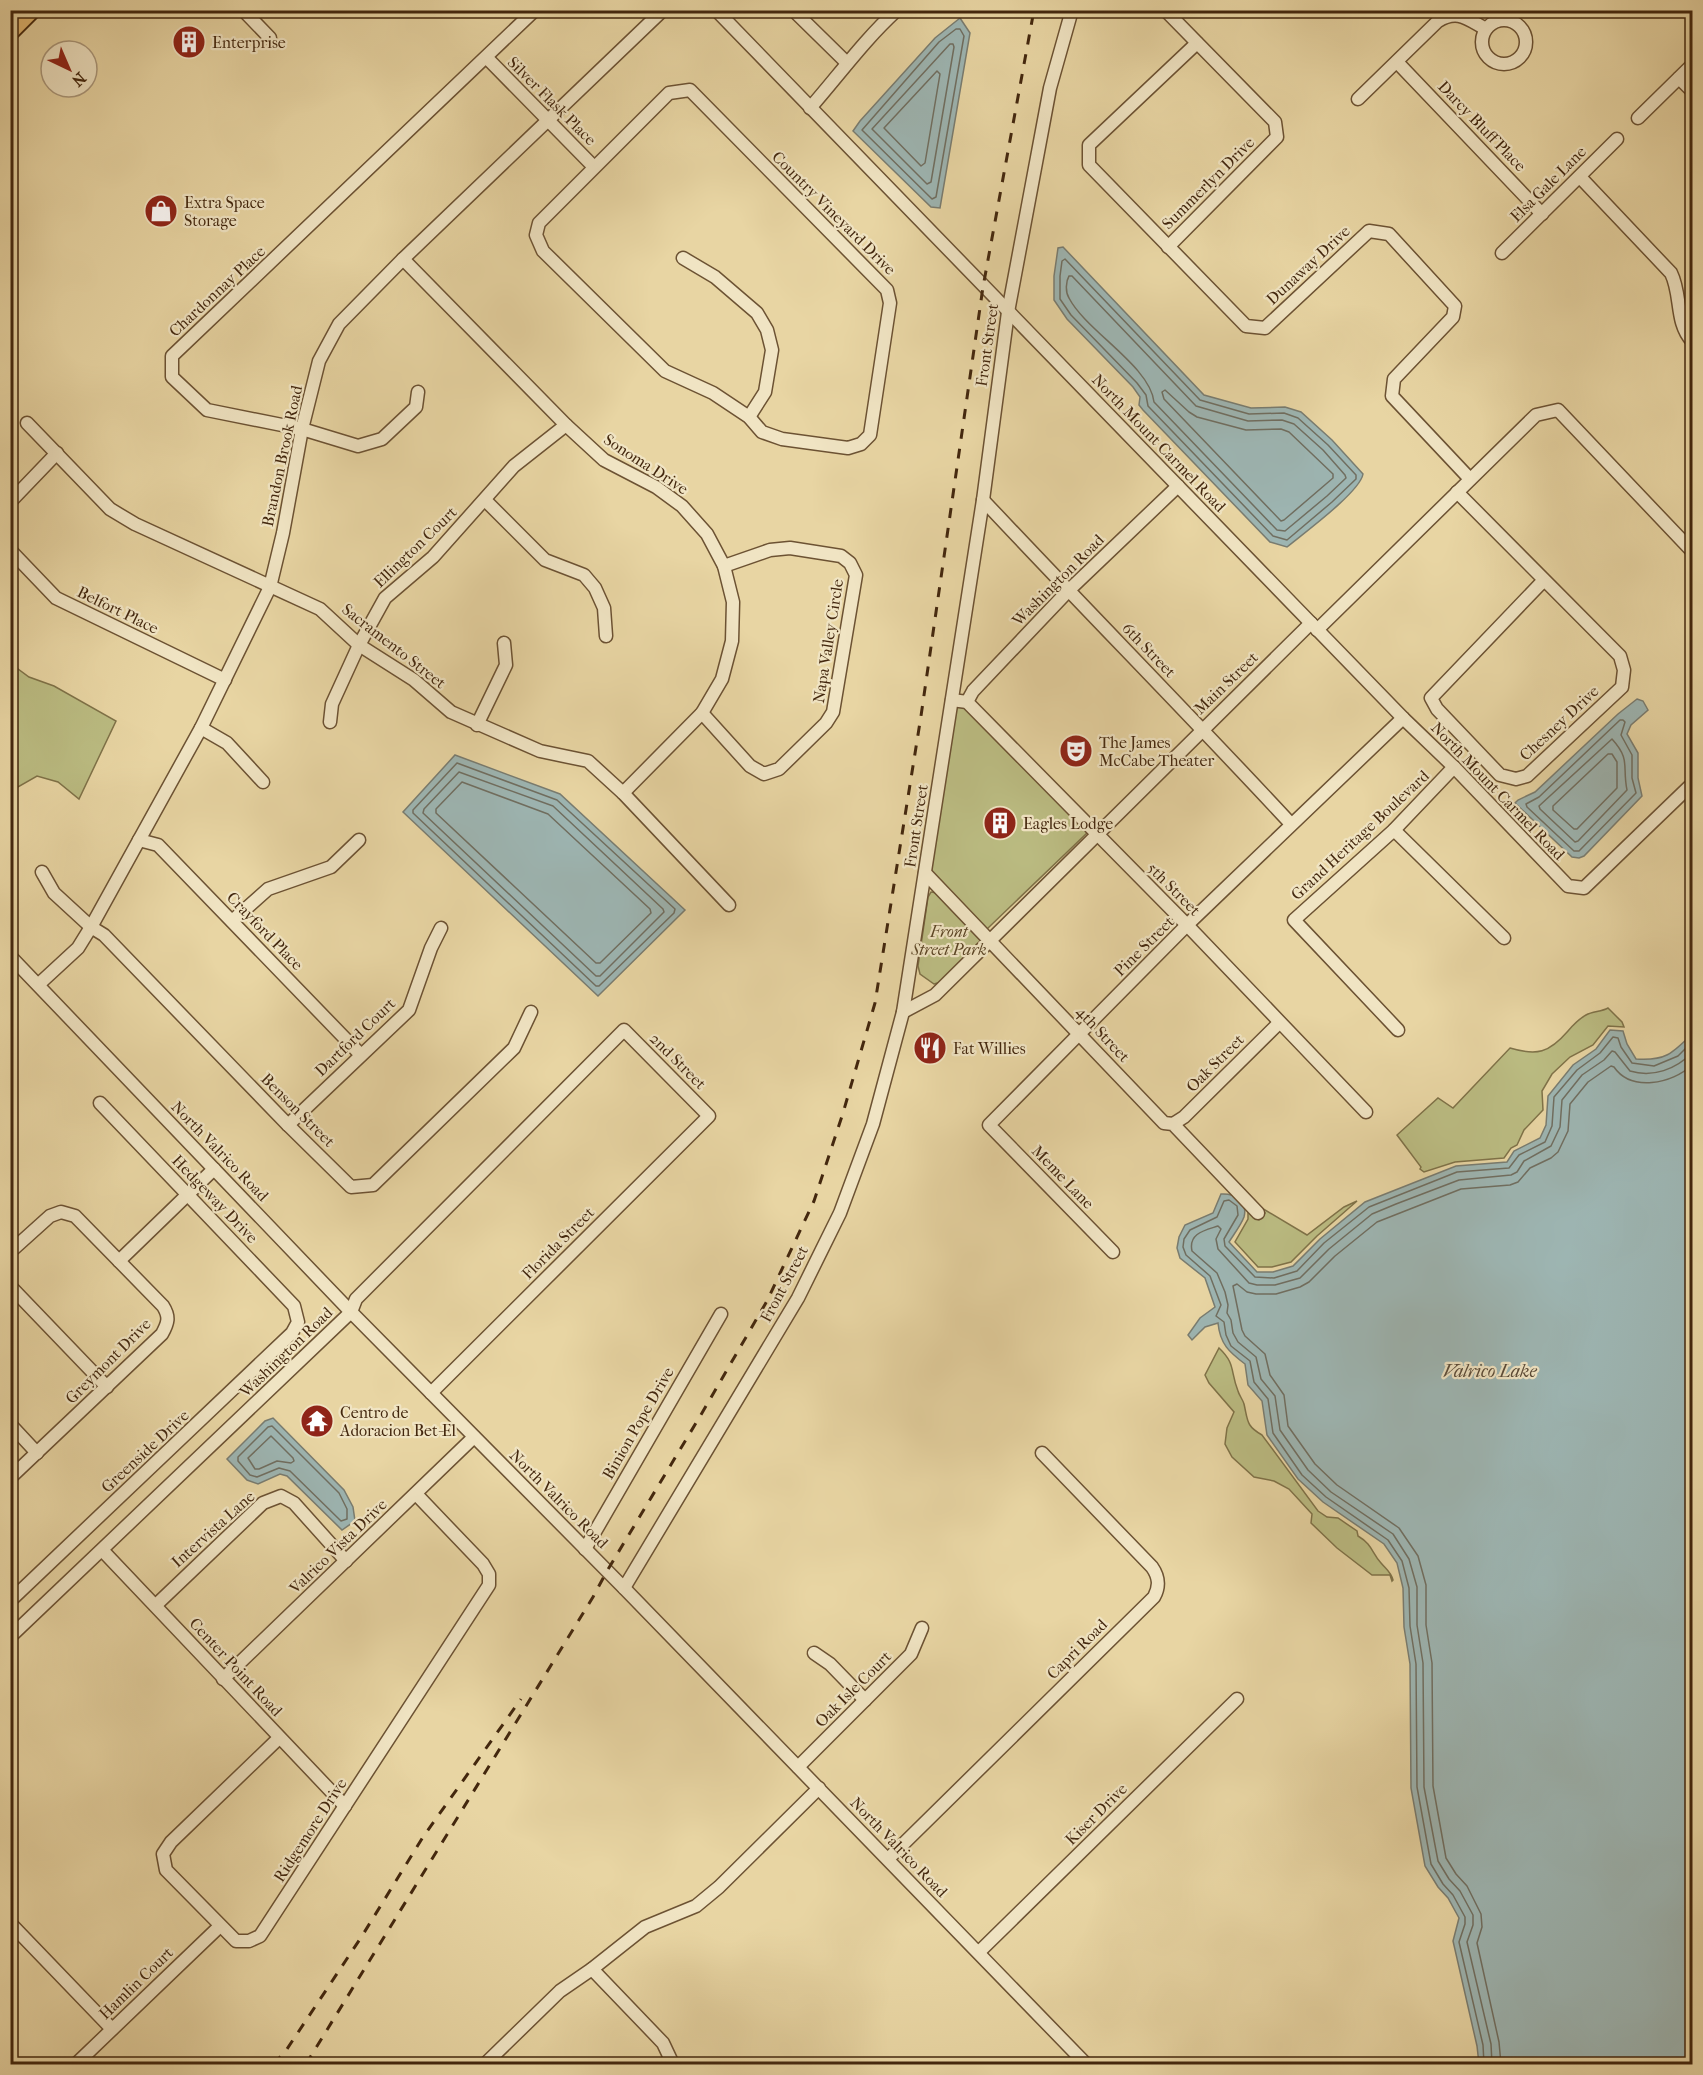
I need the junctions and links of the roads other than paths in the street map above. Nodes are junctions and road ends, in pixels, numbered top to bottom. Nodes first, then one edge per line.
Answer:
1 (32, 10) edge
2 (243, 10) edge
3 (535, 10) edge
4 (663, 10) edge
5 (716, 10) edge
6 (793, 10) edge
7 (897, 10) edge
8 (1072, 10) edge
9 (1165, 10) edge
10 (1486, 29) dead end
11 (10, 32) edge
12 (270, 38) dead end
13 (1197, 43) junction
14 (486, 58) junction
15 (1397, 62) junction
16 (847, 63) junction
17 (1692, 65) edge
18 (1679, 78) junction
19 (1692, 91) edge
20 (1358, 99) dead end
21 (810, 108) junction
22 (1638, 118) dead end
23 (548, 121) junction
24 (1617, 139) dead end
25 (594, 167) junction
26 (1580, 177) junction
27 (1542, 214) junction
28 (1168, 247) junction
29 (1502, 253) dead end
30 (683, 258) dead end
31 (403, 259) junction
32 (1008, 312) junction
33 (1692, 341) edge
34 (418, 392) dead end
35 (749, 417) junction
36 (27, 423) dead end
37 (566, 425) junction
38 (302, 429) junction
39 (57, 453) junction
40 (1470, 479) junction
41 (1178, 486) junction
42 (1457, 492) junction
43 (485, 500) junction
44 (983, 500) junction
45 (10, 502) edge
46 (10, 550) edge
47 (1692, 551) edge
48 (724, 566) junction
49 (1544, 580) junction
50 (270, 587) junction
51 (1068, 591) junction
52 (1314, 626) junction
53 (606, 636) dead end
54 (504, 643) dead end
55 (359, 645) junction
56 (225, 680) junction
57 (952, 700) junction
58 (967, 702) junction
59 (702, 713) junction
60 (1403, 718) junction
61 (330, 722) dead end
62 (477, 725) junction
63 (201, 728) junction
64 (1203, 729) junction
65 (1454, 767) junction
66 (263, 782) dead end
67 (1692, 784) edge
68 (623, 793) junction
69 (1291, 824) junction
70 (1394, 830) junction
71 (1096, 834) junction
72 (139, 840) junction
73 (359, 840) dead end
74 (42, 872) dead end
75 (925, 873) junction
76 (729, 905) dead end
77 (232, 921) junction
78 (1187, 925) junction
79 (91, 927) junction
80 (441, 928) dead end
81 (1504, 938) dead end
82 (990, 939) junction
83 (10, 956) edge
84 (39, 984) junction
85 (531, 1012) dead end
86 (903, 1012) junction
87 (1279, 1023) junction
88 (624, 1030) joint
89 (1398, 1030) dead end
90 (1080, 1034) junction
91 (361, 1054) junction
92 (100, 1103) dead end
93 (1366, 1112) dead end
94 (709, 1116) joint
95 (1173, 1124) junction
96 (288, 1125) junction
97 (989, 1125) joint
98 (214, 1169) junction
99 (189, 1195) junction
100 (1258, 1213) dead end
101 (10, 1252) edge
102 (1113, 1252) dead end
103 (119, 1261) junction
104 (10, 1286) edge
105 (351, 1312) junction
106 (721, 1314) dead end
107 (298, 1322) joint
108 (107, 1387) junction
109 (431, 1392) junction
110 (10, 1424) edge
111 (474, 1437) junction
112 (37, 1453) junction
113 (1042, 1453) dead end
114 (10, 1478) edge
115 (416, 1494) junction
116 (585, 1549) junction
117 (103, 1551) junction
118 (346, 1561) junction
119 (624, 1588) junction
120 (10, 1601) edge
121 (156, 1605) junction
122 (922, 1628) dead end
123 (10, 1637) edge
124 (814, 1653) dead end
125 (224, 1679) junction
126 (1237, 1699) dead end
127 (865, 1700) junction
128 (279, 1738) junction
129 (798, 1767) junction
130 (819, 1788) junction
131 (345, 1806) junction
132 (888, 1859) junction
133 (10, 1923) edge
134 (220, 1926) junction
135 (979, 1952) junction
136 (592, 1969) junction
137 (112, 2029) junction
138 (76, 2064) edge
139 (485, 2064) edge
140 (670, 2064) edge
141 (1086, 2064) edge

1 - 11 highway
2 - 12 street
3 - 14 street, Chardonnay Place
4 - 23 street, Brandon Brook Road
5 - 21 street, North Mount Carmel Road
6 - 16 street
7 - 16 street
8 - 32 street, Front Street
9 - 13 street, Summerlyn Drive
10 - 15 street
13 - 28 street, Summerlyn Drive
13 - 28 street, Dunaway Drive
14 - 23 street, Silver Flask Place
14 - 38 street, Chardonnay Place
15 - 20 street
15 - 27 street, Darcy Bluff Place
16 - 21 street
17 - 18 street
18 - 19 street
18 - 22 street
21 - 32 street, North Mount Carmel Road
23 - 25 street, Silver Flask Place
23 - 31 street, Brandon Brook Road
24 - 26 street, Elsa Gale Lane
25 - 35 street, Country Vineyard Drive
25 - 35 street, Country Vineyard Drive
26 - 27 street, Elsa Gale Lane
26 - 33 street
27 - 29 street, Elsa Gale Lane
28 - 40 street, Dunaway Drive
30 - 35 street
31 - 37 street, Sonoma Drive
31 - 38 street, Brandon Brook Road
32 - 41 street, North Mount Carmel Road
32 - 44 street, Front Street
34 - 38 street, Chardonnay Place
36 - 39 street, Sacramento Street
37 - 43 street, Ellington Court
37 - 48 street, Sonoma Drive
38 - 50 street, Brandon Brook Road
39 - 45 street
39 - 50 street, Sacramento Street
40 - 42 street, Main Street
40 - 47 street, Main Street
41 - 51 street, Washington Road
41 - 52 street, North Mount Carmel Road
42 - 49 street, Chesney Drive
42 - 52 street, Main Street
43 - 53 street
43 - 55 street, Ellington Court
44 - 51 street, 6th Street
44 - 57 street, Front Street
46 - 56 street, Belfort Place
48 - 59 street, Sonoma Drive
48 - 59 street, Napa Valley Circle
49 - 49 street, Chesney Drive
50 - 55 street, Sacramento Street
50 - 56 street, Brandon Brook Road
51 - 58 street, Washington Road
51 - 64 street, 6th Street
52 - 60 street, North Mount Carmel Road
52 - 64 street, Main Street
54 - 62 street
55 - 61 street, Ellington Court
55 - 62 street, Sacramento Street
56 - 63 street, Brandon Brook Road
57 - 58 street
57 - 75 street, Front Street
58 - 71 street, 5th Street
59 - 68 street, Sonoma Drive
60 - 65 street, North Mount Carmel Road
60 - 69 street, Pine Street
62 - 68 street, Sacramento Street
63 - 66 street
63 - 72 street, Brandon Brook Road
64 - 69 street, 6th Street
64 - 71 street, Main Street
65 - 67 street, North Mount Carmel Road
65 - 70 street, Grand Heritage Boulevard
68 - 76 street, Sacramento Street
69 - 78 street, Pine Street
70 - 81 street
70 - 89 street, Grand Heritage Boulevard
71 - 78 street, 5th Street
71 - 82 street, Main Street
72 - 77 street, Crayford Place
72 - 79 street, Brandon Brook Road
73 - 77 street
74 - 79 street, Benson Street
75 - 82 street, 4th Street
75 - 86 street, Front Street
77 - 91 street, Crayford Place
78 - 87 street, 5th Street
78 - 90 street, Pine Street
79 - 84 street, Brandon Brook Road
79 - 96 street, Benson Street
80 - 91 street, Dartford Court
82 - 86 street, Main Street
82 - 90 street, 4th Street
83 - 84 street, North Valrico Road
84 - 98 street, North Valrico Road
85 - 96 street, Benson Street
86 - 119 street, Front Street
87 - 93 street, 5th Street
87 - 95 street, Oak Street
88 - 94 street, 2nd Street
88 - 105 street, Washington Road
90 - 95 street, 4th Street
90 - 97 street, Pine Street
91 - 96 street, Dartford Court
92 - 99 street, Hedgeway Drive
94 - 109 street, Florida Street
95 - 100 street, 4th Street
97 - 102 street, Meme Lane
98 - 99 street
98 - 105 street, North Valrico Road
99 - 103 street
99 - 107 street, Hedgeway Drive
101 - 103 street
103 - 108 street, Greymont Drive
104 - 108 street
105 - 109 street, North Valrico Road
105 - 117 street, Washington Road
106 - 116 street, Binion Pope Drive
107 - 120 street, Greenside Drive
108 - 112 street, Greymont Drive
109 - 111 street, North Valrico Road
110 - 112 street
111 - 115 street, Valrico Vista Drive
111 - 116 street, North Valrico Road
112 - 114 street, Greymont Drive
113 - 132 street, Capri Road
115 - 118 street, Valrico Vista Drive
115 - 131 street, Ridgemore Drive
116 - 119 street, North Valrico Road
117 - 121 street, Center Point Road
117 - 123 street, Washington Road
118 - 121 street, Intervista Lane
118 - 125 street, Valrico Vista Drive
119 - 129 street, North Valrico Road
121 - 125 street, Center Point Road
122 - 127 street, Oak Isle Court
124 - 127 street
125 - 128 street, Center Point Road
126 - 135 street, Kiser Drive
127 - 129 street, Oak Isle Court
128 - 131 street, Center Point Road
128 - 134 street, Ridgemore Drive
129 - 130 street, North Valrico Road
130 - 132 street, North Valrico Road
130 - 136 street
131 - 134 street, Ridgemore Drive
132 - 135 street, North Valrico Road
133 - 137 street
134 - 137 street, Hamlin Court
135 - 141 street, North Valrico Road
136 - 139 street
136 - 140 street
137 - 138 street, Hamlin Court

